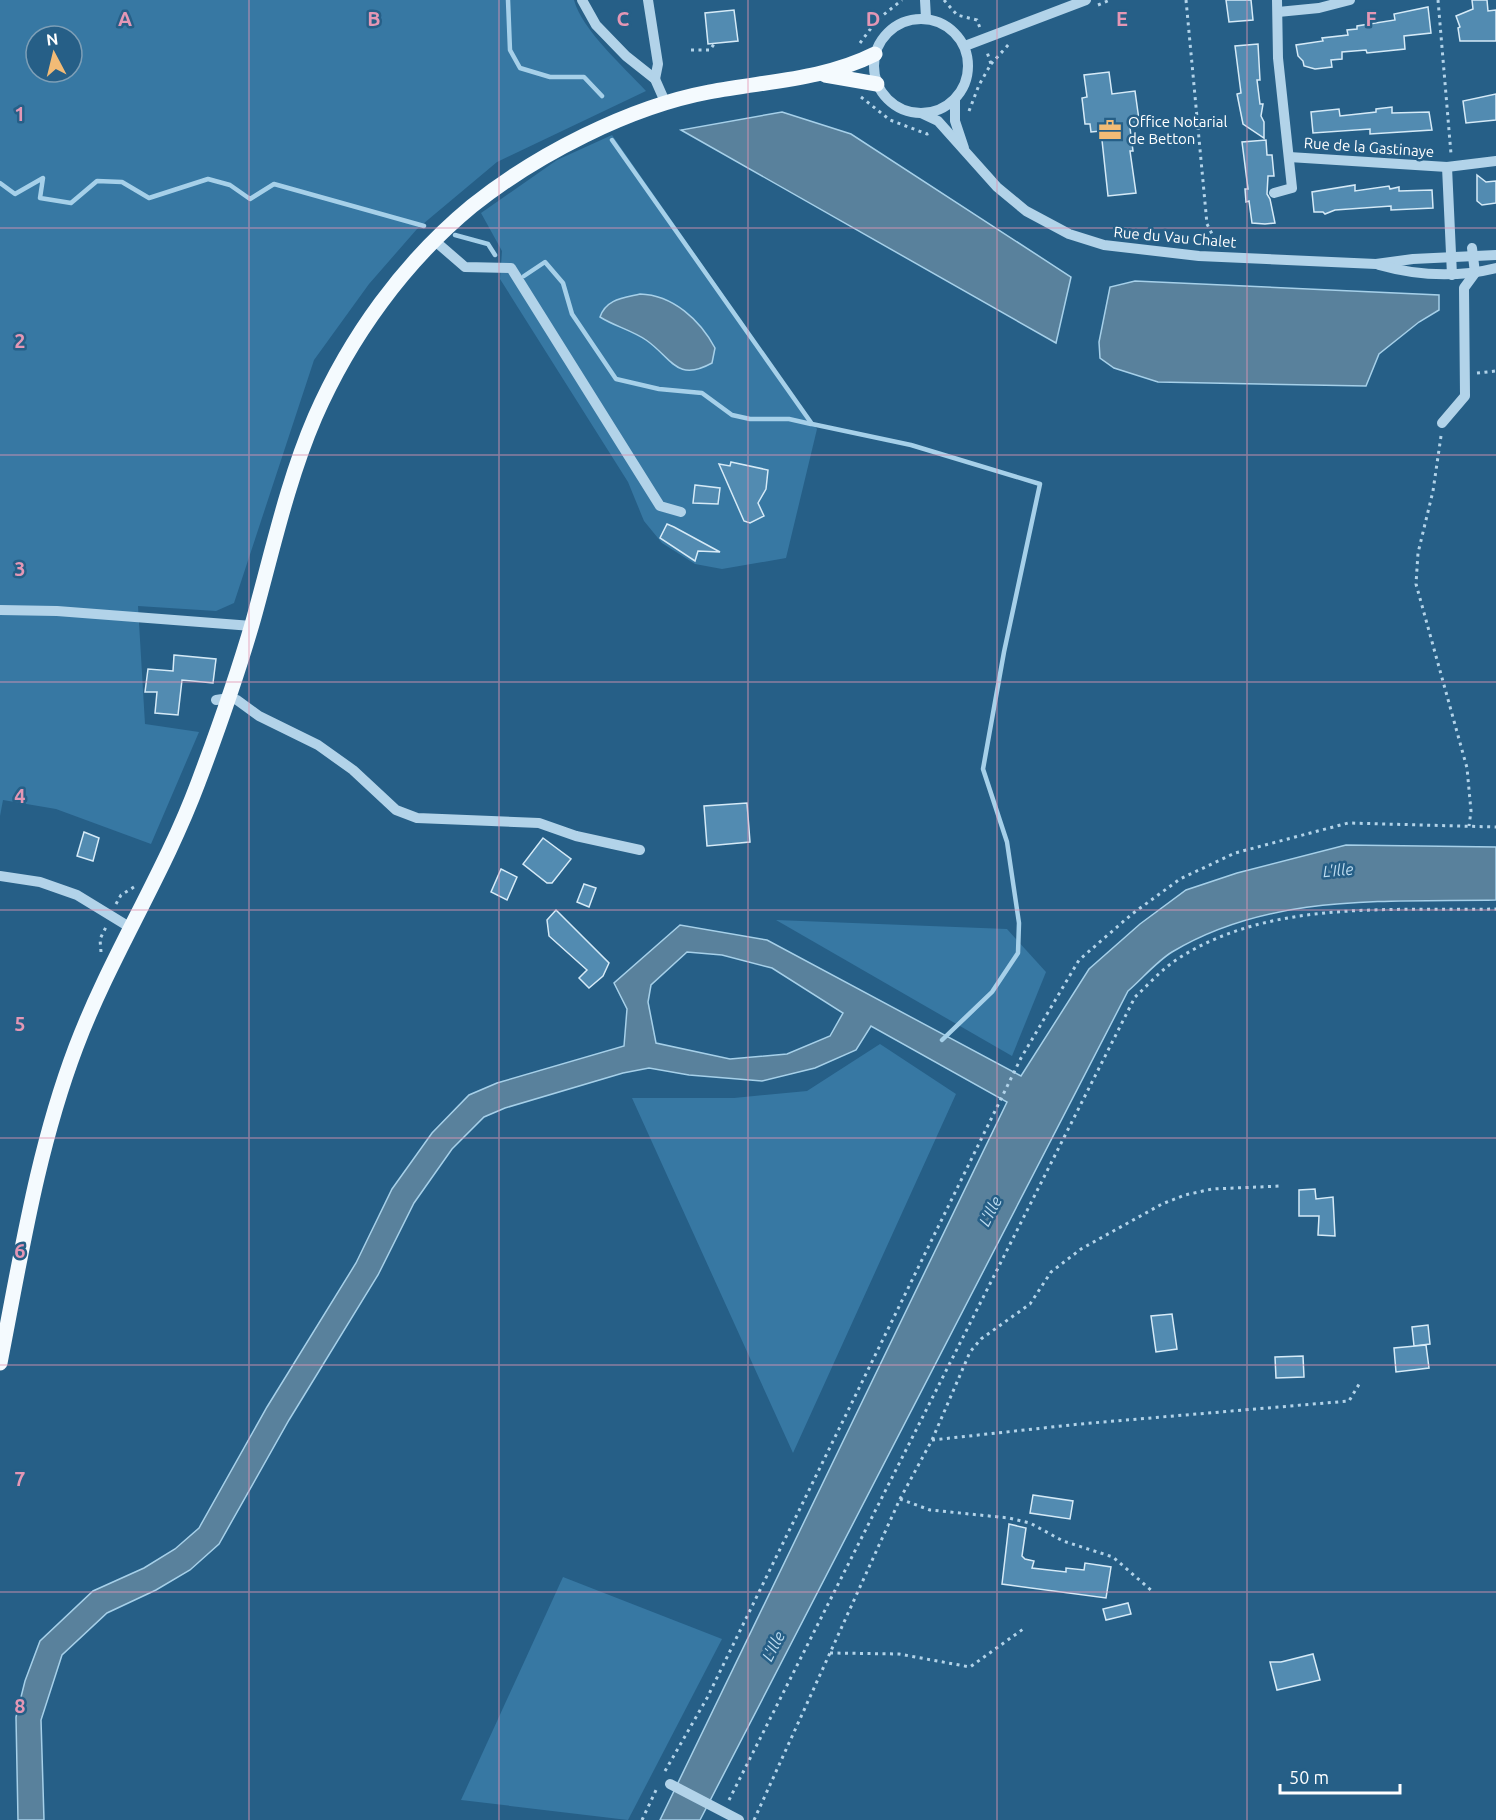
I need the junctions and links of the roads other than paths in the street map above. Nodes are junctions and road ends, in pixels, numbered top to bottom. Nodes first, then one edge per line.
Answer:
1 (582, 0) edge
2 (648, 0) edge
3 (925, 0) edge
4 (1086, 0) edge
5 (1350, 0) edge
6 (1277, 6) edge
7 (926, 18) junction
8 (964, 46) junction
9 (875, 54) junction
10 (822, 75) junction
11 (655, 79) junction
12 (877, 84) junction
13 (955, 99) junction
14 (666, 104) junction
15 (921, 113) junction
16 (966, 154) junction
17 (1289, 157) junction
18 (1496, 161) edge
19 (1447, 167) junction
20 (1274, 193) dead end
21 (435, 242) junction
22 (1473, 252) junction
23 (1496, 255) edge
24 (1453, 258) junction
25 (1376, 264) junction
26 (1496, 268) edge
27 (1475, 273) junction
28 (1452, 274) junction
29 (1442, 423) road end
30 (681, 512) dead end
31 (0, 610) edge
32 (252, 626) junction
33 (222, 699) junction
34 (640, 850) dead end
35 (0, 876) edge
36 (131, 928) junction
37 (4, 1318) edge
38 (0, 1363) edge
39 (670, 1784) dead end
40 (719, 1813) edge
41 (739, 1820) edge

1 - 11 street
2 - 11 street
3 - 7 street
4 - 8 street
5 - 6 street, Rue de la Gastinaye
6 - 17 street, Rue de la Gastinaye
7 - 8 street
7 - 9 street
8 - 13 street
9 - 10 main road
9 - 12 street
10 - 12 main road
10 - 14 main road
11 - 14 street
12 - 15 street
13 - 15 street
13 - 16 street, Rue du Vau Chalet
14 - 21 main road
15 - 16 street, Rue du Vau Chalet
16 - 25 street, Rue du Vau Chalet
17 - 19 street, Rue de la Gastinaye
17 - 20 street, Rue de la Gastinaye
18 - 19 street, Rue de la Gastinaye
19 - 24 street, Rue de la Gastinaye
21 - 30 street
21 - 32 main road
22 - 23 street, Rue du Vau Chalet
22 - 24 street, Rue du Vau Chalet
22 - 27 street
24 - 25 street, Rue du Vau Chalet
24 - 28 street, Rue de la Gastinaye
25 - 28 street, Rue du Vau Chalet
26 - 27 street, Rue du Vau Chalet
27 - 28 street, Rue du Vau Chalet
27 - 29 street
31 - 32 street
32 - 33 main road
33 - 34 street
33 - 36 main road
35 - 36 street
36 - 37 main road
37 - 38 main road
39 - 40 street
40 - 41 street

